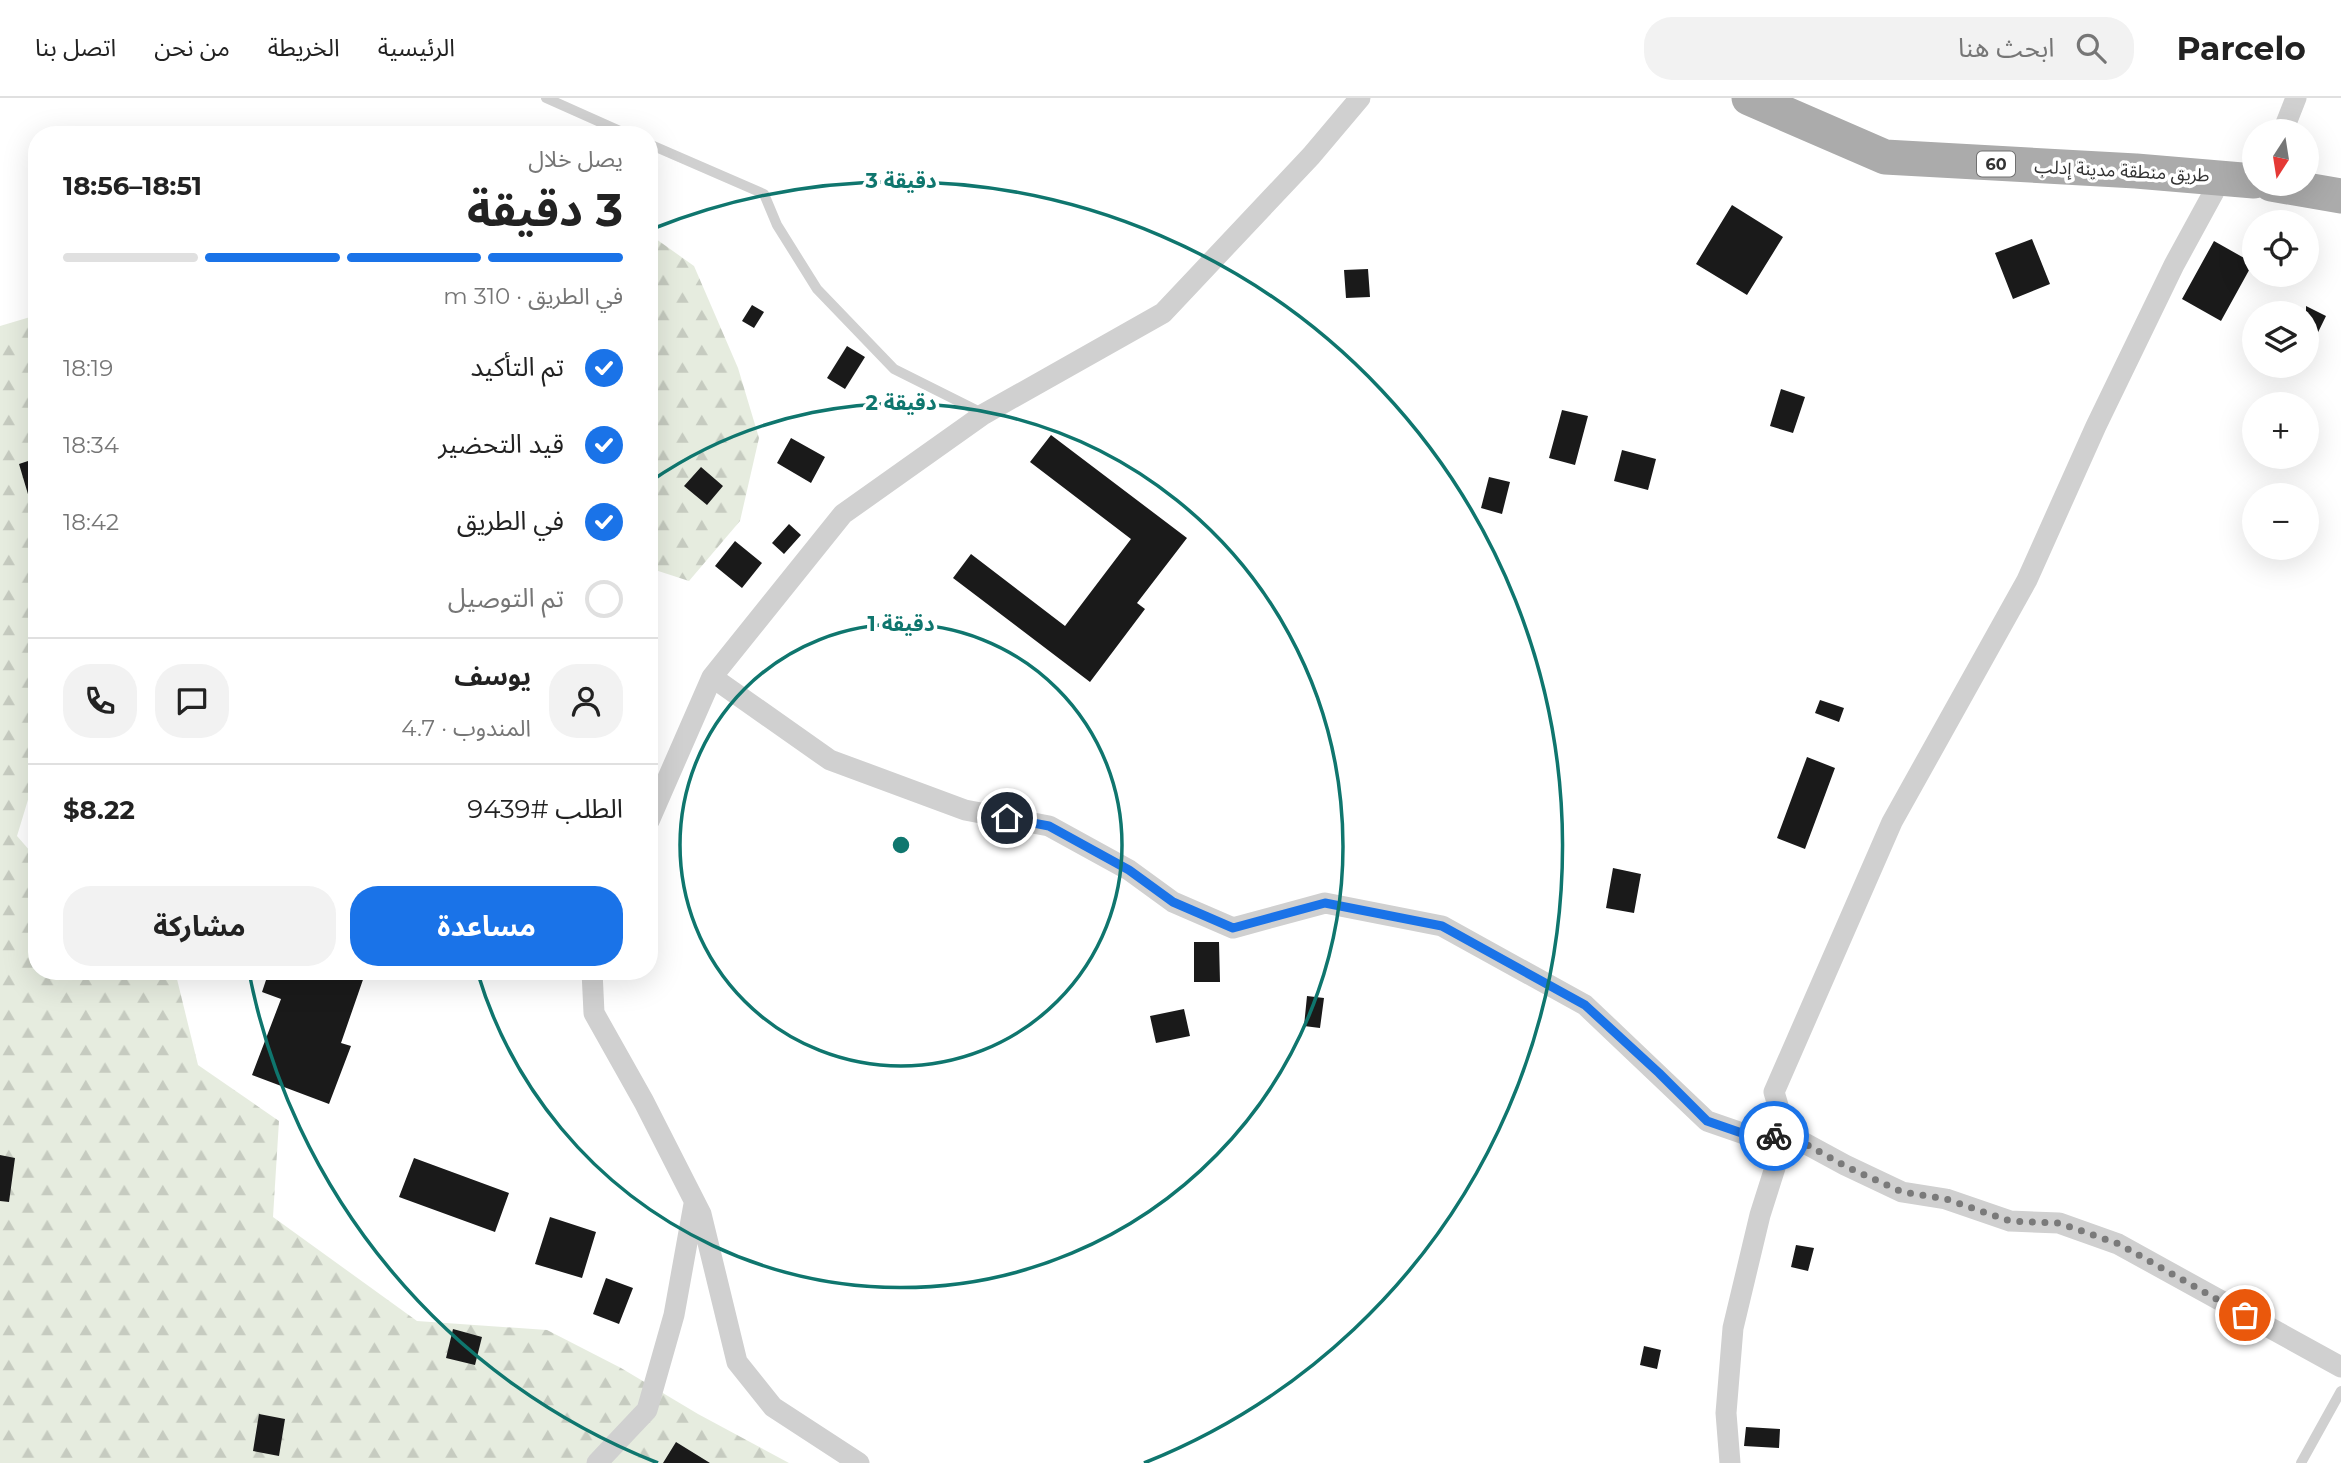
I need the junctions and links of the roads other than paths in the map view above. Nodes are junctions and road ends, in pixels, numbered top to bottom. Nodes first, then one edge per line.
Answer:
1 (546, 98) edge
2 (1360, 98) edge
3 (2296, 98) edge
4 (1765, 101) edge
5 (2288, 119) edge
6 (609, 126) edge
7 (658, 148) edge
8 (2238, 179) edge
9 (2319, 192) edge
10 (2341, 196) edge
11 (984, 415) junction
12 (712, 677) junction
13 (658, 800) edge
14 (592, 980) edge
15 (1786, 1133) junction
16 (694, 1202) junction
17 (2341, 1367) edge
18 (2341, 1391) edge
19 (597, 1463) edge
20 (859, 1463) edge
21 (1730, 1463) edge
22 (2301, 1463) edge

1 - 6 lane
2 - 11 street
3 - 5 street
4 - 8 main road, طريق منطقة مدينة إدلب / 60
7 - 11 lane
8 - 15 street
9 - 10 main road
11 - 12 street
12 - 13 street
12 - 15 street
14 - 16 street
15 - 17 street
15 - 21 street
16 - 19 street
16 - 20 street
18 - 22 lane

